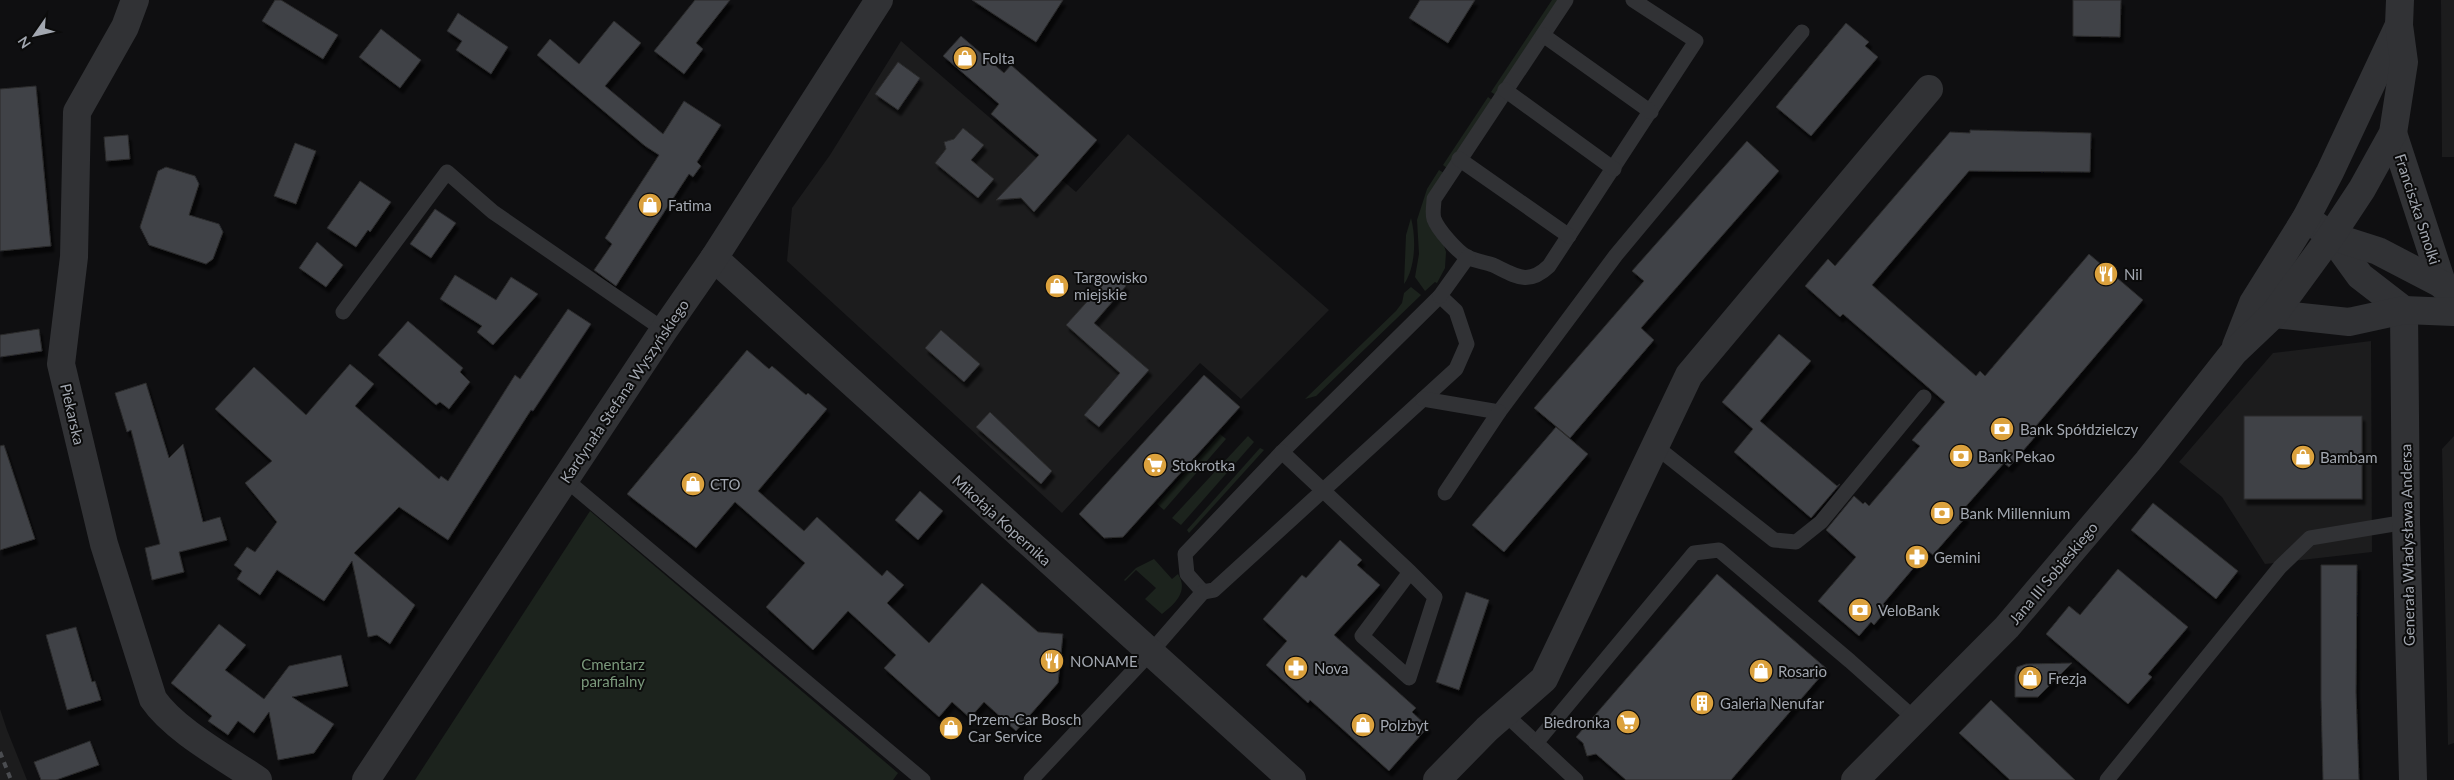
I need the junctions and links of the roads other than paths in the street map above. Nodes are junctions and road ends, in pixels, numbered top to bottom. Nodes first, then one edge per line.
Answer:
1 (135, 0) edge
2 (879, 0) edge
3 (1566, 0) edge
4 (1633, 0) edge
5 (2399, 13) edge
6 (1802, 32) dead end
7 (1543, 35) junction
8 (1929, 89) dead end
9 (1505, 90) junction
10 (1651, 112) junction
11 (2393, 132) junction
12 (1459, 159) junction
13 (1614, 168) junction
14 (2306, 218) junction
15 (1569, 236) junction
16 (2331, 236) junction
17 (1468, 257) junction
18 (714, 258) junction
19 (2448, 288) edge
20 (1440, 296) junction
21 (2404, 310) junction
22 (343, 312) dead end
23 (2454, 312) edge
24 (2274, 314) junction
25 (664, 330) junction
26 (2234, 352) junction
27 (1924, 397) dead end
28 (1423, 399) junction
29 (1498, 412) junction
30 (1654, 446) junction
31 (1282, 452) junction
32 (565, 479) junction
33 (1323, 491) junction
34 (1445, 493) dead end
35 (2406, 522) junction
36 (1410, 572) junction
37 (1203, 592) junction
38 (1150, 653) junction
39 (1504, 714) junction
40 (1915, 719) junction
41 (1536, 743) junction
42 (258, 780) edge
43 (366, 780) edge
44 (923, 780) edge
45 (1031, 780) edge
46 (1292, 780) edge
47 (1437, 780) edge
48 (1576, 780) edge
49 (1855, 780) edge
50 (2107, 780) edge
51 (2413, 780) edge

1 - 42 street, Piekarska
2 - 18 street, Kardynała Stefana Wyszyńskiego
3 - 7 lane
4 - 10 lane
5 - 11 street
5 - 14 street
6 - 29 lane
7 - 9 lane
7 - 10 lane
8 - 30 street
9 - 12 lane
9 - 13 lane
10 - 13 lane
11 - 16 street
11 - 19 street, Franciszka Smolki
12 - 15 lane
12 - 17 lane
13 - 15 lane
14 - 16 street, Franciszka Smolki
14 - 26 street, Jana III Sobieskiego
15 - 17 lane
16 - 19 street, Franciszka Smolki
16 - 21 street, Franciszka Smolki
16 - 24 street, Jana III Sobieskiego
17 - 20 lane
18 - 25 street, Kardynała Stefana Wyszyńskiego
18 - 38 street, Mikołaja Kopernika
20 - 28 lane
20 - 31 lane
21 - 23 street
21 - 24 street
21 - 35 street, Generała Władysława Andersa
22 - 25 lane
24 - 26 street, Jana III Sobieskiego
25 - 32 street, Kardynała Stefana Wyszyńskiego
26 - 40 street, Jana III Sobieskiego
27 - 30 lane
28 - 29 lane
28 - 33 lane
29 - 34 lane
30 - 39 street
31 - 33 lane
31 - 37 lane
32 - 43 street, Kardynała Stefana Wyszyńskiego
32 - 44 lane
33 - 36 lane
33 - 37 lane
35 - 50 lane
35 - 51 street, Generała Władysława Andersa
36 - 36 lane
37 - 38 lane
38 - 45 lane
38 - 46 street, Mikołaja Kopernika
39 - 41 lane
39 - 47 street
40 - 41 lane
40 - 49 street, Jana III Sobieskiego
41 - 48 lane

